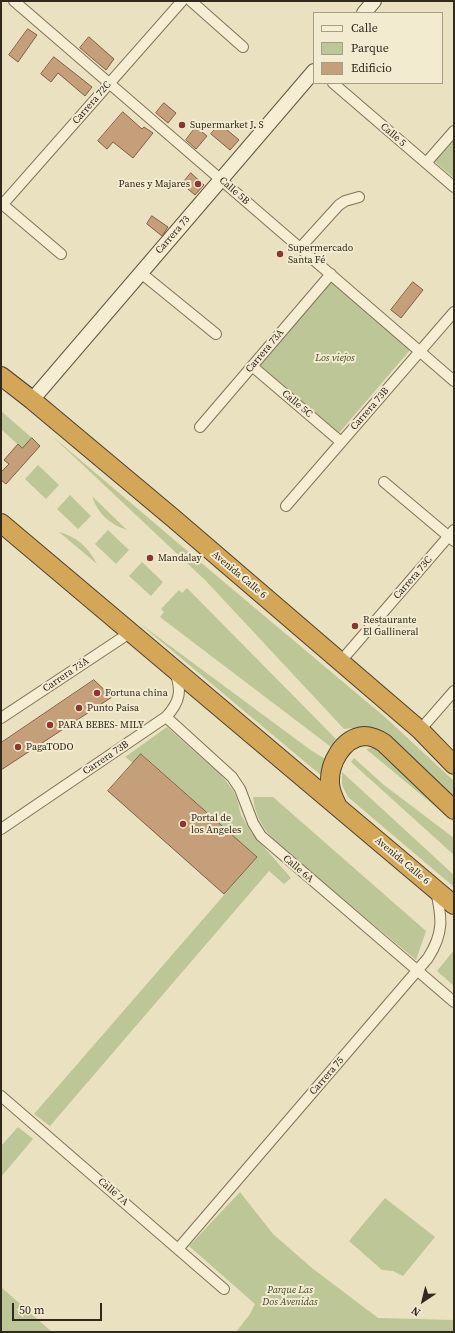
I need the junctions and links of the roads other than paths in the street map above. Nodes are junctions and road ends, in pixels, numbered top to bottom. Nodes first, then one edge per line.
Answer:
1 (14, 1) edge
2 (182, 1) edge
3 (191, 1) edge
4 (374, 1) edge
5 (365, 12) edge
6 (243, 47) dead end
7 (313, 72) edge
8 (109, 83) junction
9 (333, 84) edge
10 (454, 131) edge
11 (426, 163) junction
12 (221, 180) junction
13 (454, 187) edge
14 (359, 197) dead end
15 (2, 204) edge
16 (300, 248) junction
17 (61, 254) dead end
18 (141, 273) junction
19 (331, 274) junction
20 (454, 312) edge
21 (216, 334) dead end
22 (420, 351) junction
23 (252, 366) junction
24 (1, 369) edge
25 (1, 376) edge
26 (454, 381) edge
27 (32, 400) junction
28 (200, 427) dead end
29 (341, 442) junction
30 (384, 482) dead end
31 (286, 506) dead end
32 (1, 523) edge
33 (452, 536) edge
34 (131, 632) junction
35 (341, 661) junction
36 (173, 669) junction
37 (454, 691) edge
38 (166, 717) junction
39 (1, 718) edge
40 (420, 730) junction
41 (454, 756) edge
42 (454, 765) edge
43 (338, 808) junction
44 (454, 810) edge
45 (1, 829) edge
46 (435, 889) junction
47 (454, 905) edge
48 (418, 971) junction
49 (454, 1002) edge
50 (1, 1096) edge
51 (178, 1249) junction
52 (224, 1288) dead end

1 - 8 street, Calle 5B
2 - 8 street, Carrera 72C
3 - 6 street
4 - 5 street
7 - 12 street, Carrera 73
8 - 12 street, Calle 5B
8 - 15 street, Carrera 72C
9 - 11 street, Calle 5
10 - 11 street
11 - 13 street, Calle 5
12 - 16 street, Calle 5B
12 - 18 street, Carrera 73
14 - 16 street
15 - 17 street
16 - 19 street, Calle 5B
18 - 21 street
18 - 27 street, Carrera 73
19 - 22 street, Calle 5B
19 - 23 street, Carrera 73A
20 - 22 street, Carrera 73B
22 - 26 street, Calle 5B
22 - 29 street, Carrera 73B
23 - 28 street, Carrera 73A
23 - 29 street, Calle 5C
24 - 27 highway
25 - 27 highway, Avenida Calle 6
27 - 35 highway, Avenida Calle 6
29 - 31 street, Carrera 73B
30 - 33 street
32 - 34 highway, Avenida Calle 6
33 - 35 street, Carrera 73C
34 - 36 highway, Avenida Calle 6
34 - 39 street, Carrera 73A
35 - 40 highway, Avenida Calle 6
36 - 38 street, Carrera 73B
36 - 43 highway, Avenida Calle 6
37 - 40 street
38 - 45 street, Carrera 73B
38 - 48 street, Calle 6A
40 - 41 street
40 - 42 highway, Avenida Calle 6
43 - 44 highway
43 - 46 highway, Avenida Calle 6
46 - 47 highway, Avenida Calle 6
46 - 48 street, Carrera 75
48 - 49 street, Calle 6A
48 - 51 street, Carrera 75
50 - 51 street, Calle 7A
51 - 52 street, Calle 7A

